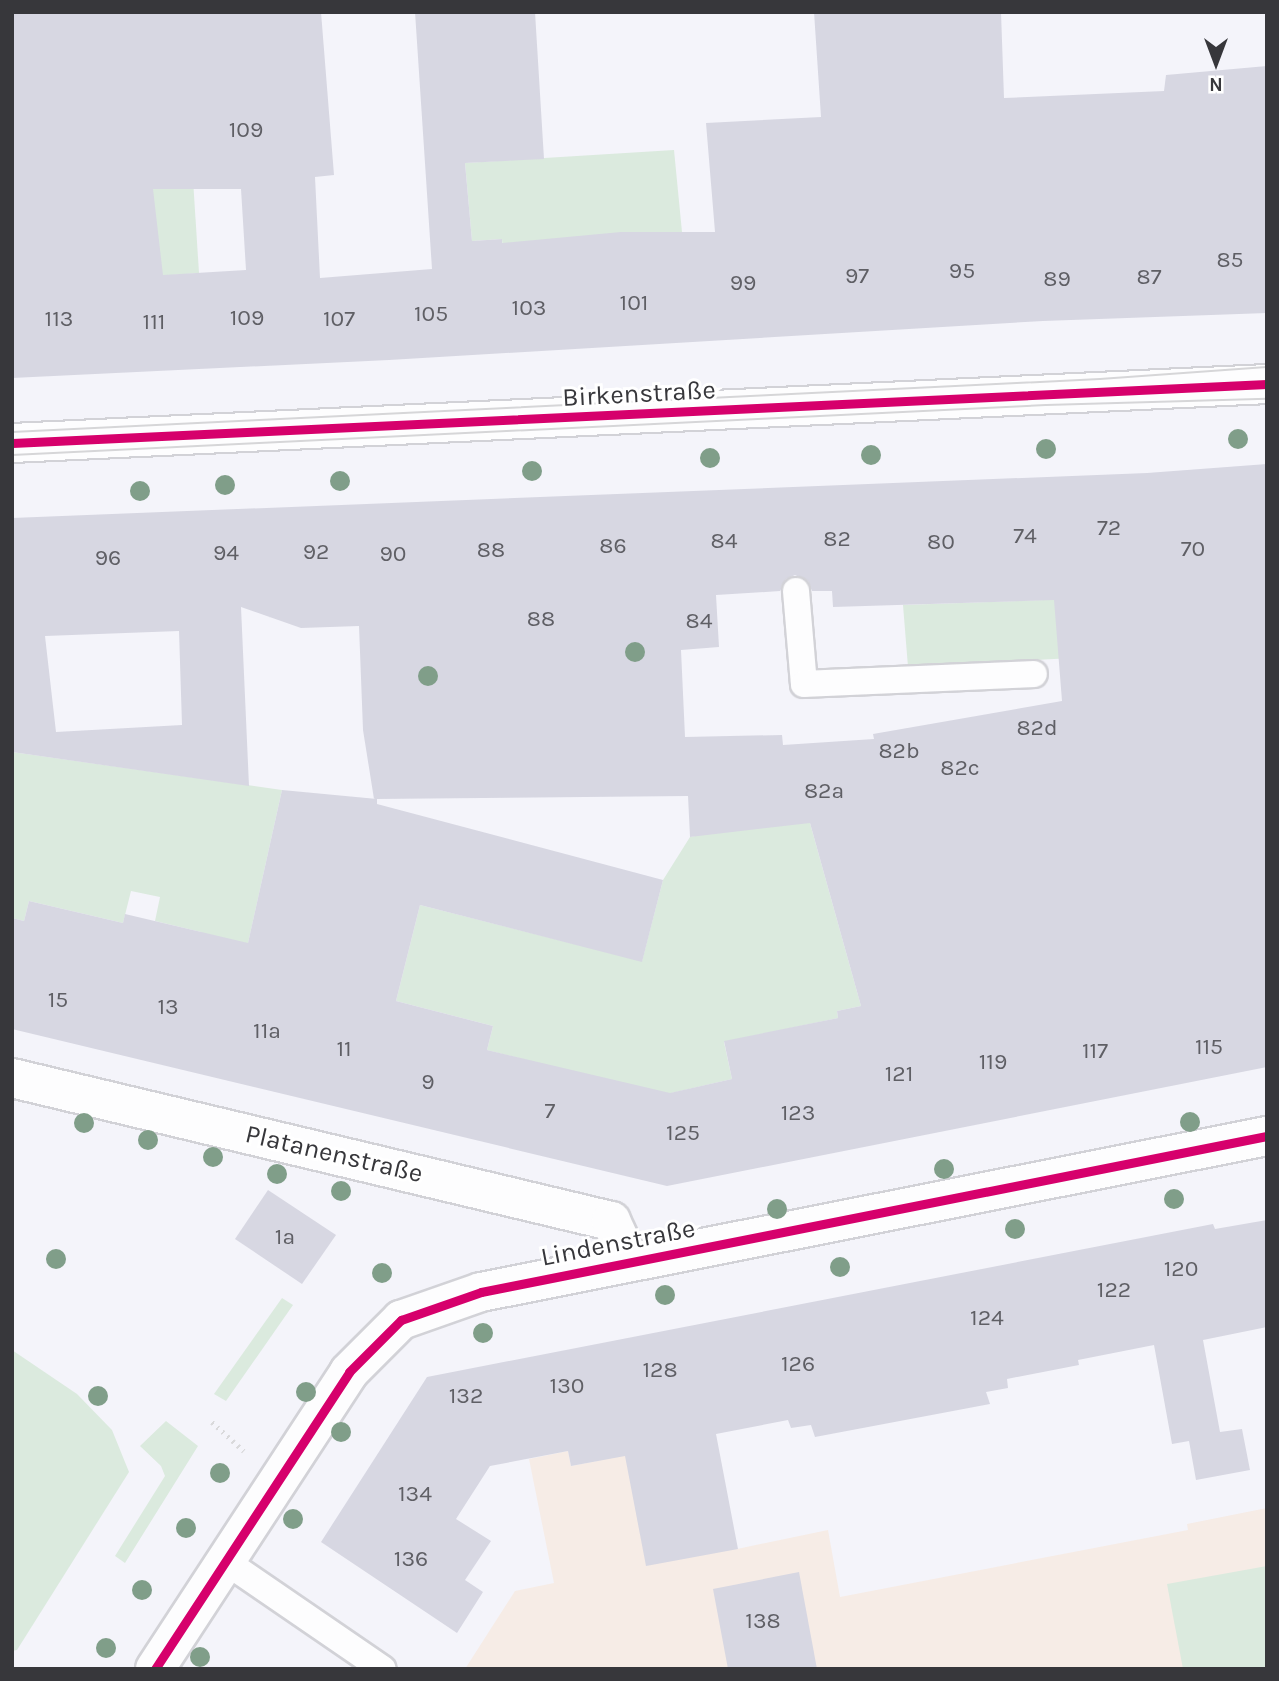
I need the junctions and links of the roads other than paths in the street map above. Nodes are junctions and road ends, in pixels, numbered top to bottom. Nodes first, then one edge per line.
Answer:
1 (1267, 384) edge
2 (12, 443) edge
3 (796, 592) dead end
4 (1034, 674) dead end
5 (12, 1078) edge
6 (1267, 1136) edge
7 (630, 1262) junction
8 (225, 1561) junction
9 (155, 1669) edge
10 (383, 1669) edge

1 - 2 street, Birkenstraße
3 - 4 lane
5 - 7 street, Platanenstraße
6 - 7 street, Lindenstraße
7 - 8 street, Lindenstraße
8 - 9 street, Lindenstraße
8 - 10 lane

